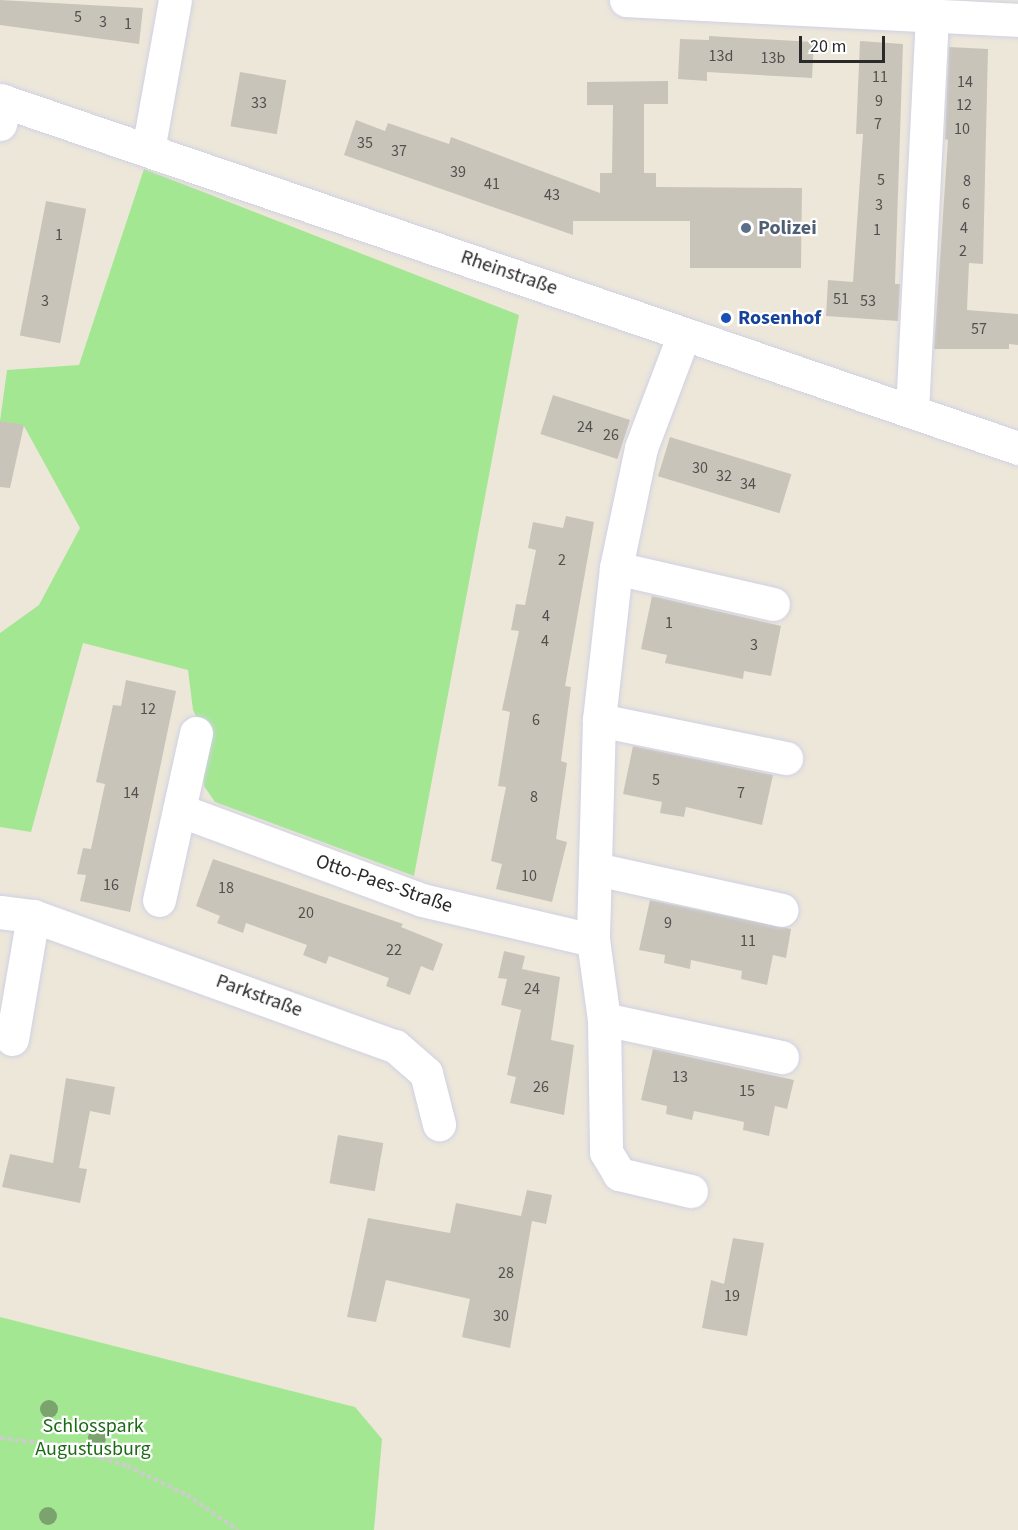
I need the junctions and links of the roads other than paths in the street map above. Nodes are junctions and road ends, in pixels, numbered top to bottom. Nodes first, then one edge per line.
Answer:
1 (175, 0) edge
2 (626, 0) edge
3 (932, 17) junction
4 (1018, 20) edge
5 (2, 109) edge
6 (148, 150) junction
7 (684, 334) junction
8 (912, 411) junction
9 (1018, 448) edge
10 (616, 568) junction
11 (773, 604) dead end
12 (598, 720) junction
13 (196, 733) dead end
14 (786, 758) dead end
15 (179, 810) junction
16 (596, 868) junction
17 (159, 900) dead end
18 (782, 910) dead end
19 (0, 912) edge
20 (33, 916) junction
21 (593, 940) junction
22 (604, 1019) junction
23 (12, 1039) dead end
24 (782, 1058) dead end
25 (439, 1124) dead end
26 (691, 1191) dead end

1 - 6 street
2 - 3 street
3 - 4 street
3 - 8 street
5 - 6 street, Rheinstraße
6 - 7 street, Rheinstraße
7 - 8 street, Rheinstraße
7 - 10 street
8 - 9 street, Rheinstraße
10 - 11 street
10 - 12 street
12 - 14 street
12 - 16 street
13 - 15 street
15 - 17 street
15 - 21 street, Otto-Paes-Straße
16 - 18 street
16 - 21 street
19 - 20 street, Parkstraße
20 - 23 street
20 - 25 street, Parkstraße
21 - 22 street
22 - 24 street
22 - 26 street

